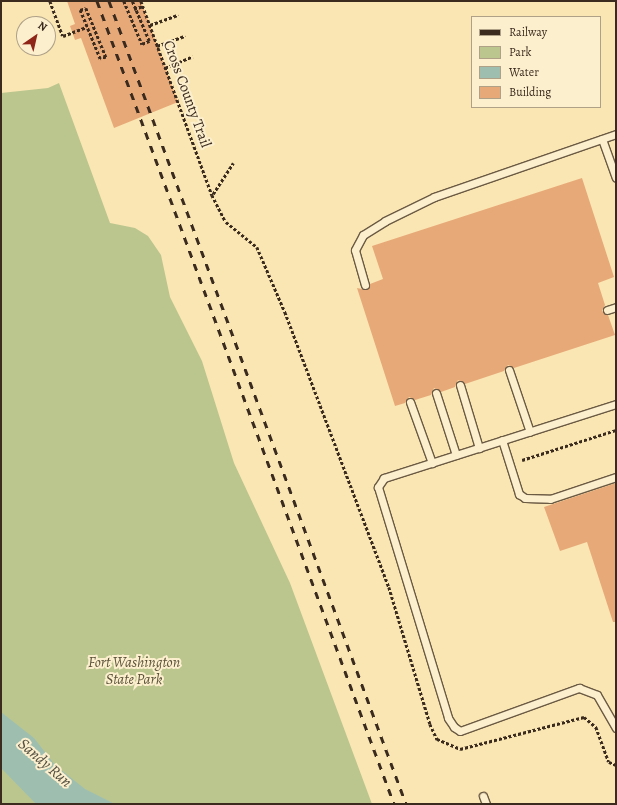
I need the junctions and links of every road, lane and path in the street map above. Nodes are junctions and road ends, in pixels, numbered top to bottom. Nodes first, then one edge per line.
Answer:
1 (50, 1) edge
2 (124, 1) edge
3 (132, 1) edge
4 (141, 1) edge
5 (143, 6) junction
6 (134, 8) junction
7 (178, 15) dead end
8 (150, 25) junction
9 (86, 27) junction
10 (185, 36) dead end
11 (157, 46) junction
12 (193, 56) dead end
13 (165, 68) junction
14 (616, 134) edge
15 (602, 139) junction
16 (233, 163) dead end
17 (616, 178) edge
18 (365, 285) dead end
19 (616, 307) edge
20 (607, 310) dead end
21 (509, 370) dead end
22 (460, 385) dead end
23 (436, 393) dead end
24 (410, 402) dead end
25 (616, 404) edge
26 (616, 430) edge
27 (530, 432) junction
28 (502, 440) junction
29 (479, 448) junction
30 (456, 455) junction
31 (522, 460) dead end
32 (432, 463) junction
33 (616, 477) edge
34 (616, 728) edge
35 (483, 796) dead end
36 (486, 804) edge

1 - 9 path
2 - 6 path
3 - 6 path
4 - 5 path, Cross County Trail
5 - 6 path
5 - 8 path, Cross County Trail
7 - 8 path
8 - 11 path, Cross County Trail
9 - 9 path
10 - 11 path
11 - 13 path, Cross County Trail
12 - 13 path
13 - 16 path, Cross County Trail
14 - 15 lane
15 - 17 lane
15 - 18 lane
19 - 20 lane
21 - 27 lane
22 - 29 lane
23 - 30 lane
24 - 32 lane
25 - 27 lane
26 - 31 path
27 - 28 lane
28 - 29 lane
28 - 33 lane
29 - 30 lane
30 - 32 lane
32 - 34 lane
35 - 36 lane

